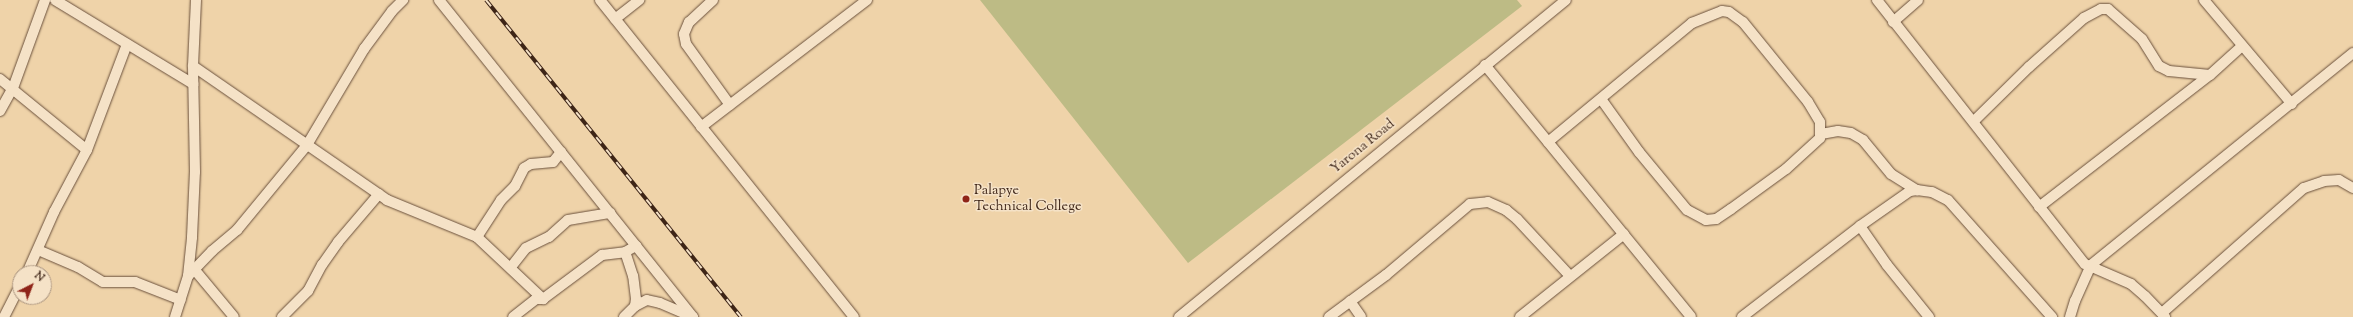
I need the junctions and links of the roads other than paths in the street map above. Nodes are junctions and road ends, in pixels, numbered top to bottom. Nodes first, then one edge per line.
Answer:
1 (45, 0) edge
2 (55, 0) edge
3 (196, 0) edge
4 (403, 0) edge
5 (439, 0) edge
6 (600, 0) edge
7 (639, 0) edge
8 (713, 0) edge
9 (867, 0) edge
10 (1566, 0) edge
11 (1877, 0) edge
12 (1918, 0) edge
13 (2204, 0) edge
14 (615, 19) junction
15 (1893, 22) junction
16 (127, 44) junction
17 (2242, 46) junction
18 (2353, 53) edge
19 (1485, 65) junction
20 (193, 66) junction
21 (2210, 75) junction
22 (0, 79) edge
23 (193, 84) junction
24 (13, 88) junction
25 (1601, 99) junction
26 (2292, 104) junction
27 (730, 105) junction
28 (0, 111) edge
29 (1974, 121) junction
30 (701, 127) junction
31 (1820, 134) junction
32 (1548, 142) junction
33 (307, 145) junction
34 (87, 150) junction
35 (561, 152) junction
36 (2353, 188) edge
37 (1918, 190) junction
38 (379, 194) junction
39 (2039, 207) junction
40 (610, 213) junction
41 (1860, 226) junction
42 (1624, 234) junction
43 (477, 237) junction
44 (636, 246) junction
45 (38, 250) junction
46 (624, 252) junction
47 (31, 265) edge
48 (2091, 265) junction
49 (511, 268) junction
50 (191, 272) junction
51 (1570, 276) junction
52 (543, 299) junction
53 (180, 300) junction
54 (1350, 301) junction
55 (12, 302) edge
56 (635, 306) junction
57 (2163, 315) edge
58 (4, 317) edge
59 (175, 317) edge
60 (234, 317) edge
61 (282, 317) edge
62 (513, 317) edge
63 (624, 317) edge
64 (693, 317) edge
65 (854, 317) edge
66 (1179, 317) edge
67 (1329, 317) edge
68 (1361, 317) edge
69 (1520, 317) edge
70 (1691, 317) edge
71 (1742, 317) edge
72 (1929, 317) edge
73 (2052, 317) edge
74 (2070, 317) edge

1 - 24 street
2 - 16 street
3 - 20 street
4 - 33 street
5 - 35 street
6 - 14 street
7 - 14 street
8 - 27 street
9 - 27 street
10 - 19 street, Yarona Road
11 - 15 street
12 - 15 street
13 - 17 street
14 - 30 street
15 - 29 street
16 - 23 street
16 - 34 street
17 - 21 street
17 - 26 street
18 - 26 street
19 - 32 street
19 - 66 street, Yarona Road
20 - 23 street
20 - 33 street
21 - 29 street
21 - 39 street
22 - 24 street
23 - 50 street
24 - 28 street
24 - 34 street
25 - 31 street
25 - 31 street
25 - 32 street
26 - 48 street
27 - 30 street
29 - 39 street
30 - 65 street
31 - 37 street
32 - 42 street
33 - 38 street
33 - 50 street
34 - 45 street
35 - 40 street
35 - 43 street
36 - 57 street
37 - 41 street
37 - 73 street
38 - 43 street
38 - 61 street
39 - 48 street
40 - 44 street
40 - 49 street
41 - 71 street
41 - 72 street
42 - 51 street
42 - 70 street
43 - 49 street
44 - 46 street
44 - 64 street
45 - 47 street
45 - 53 street
46 - 52 street
46 - 56 street
48 - 57 street
48 - 74 street
49 - 52 street
50 - 53 street
50 - 60 street
51 - 54 street
51 - 69 street
52 - 62 street
53 - 59 street
54 - 67 street
54 - 68 street
55 - 58 street
56 - 63 street
56 - 64 street

